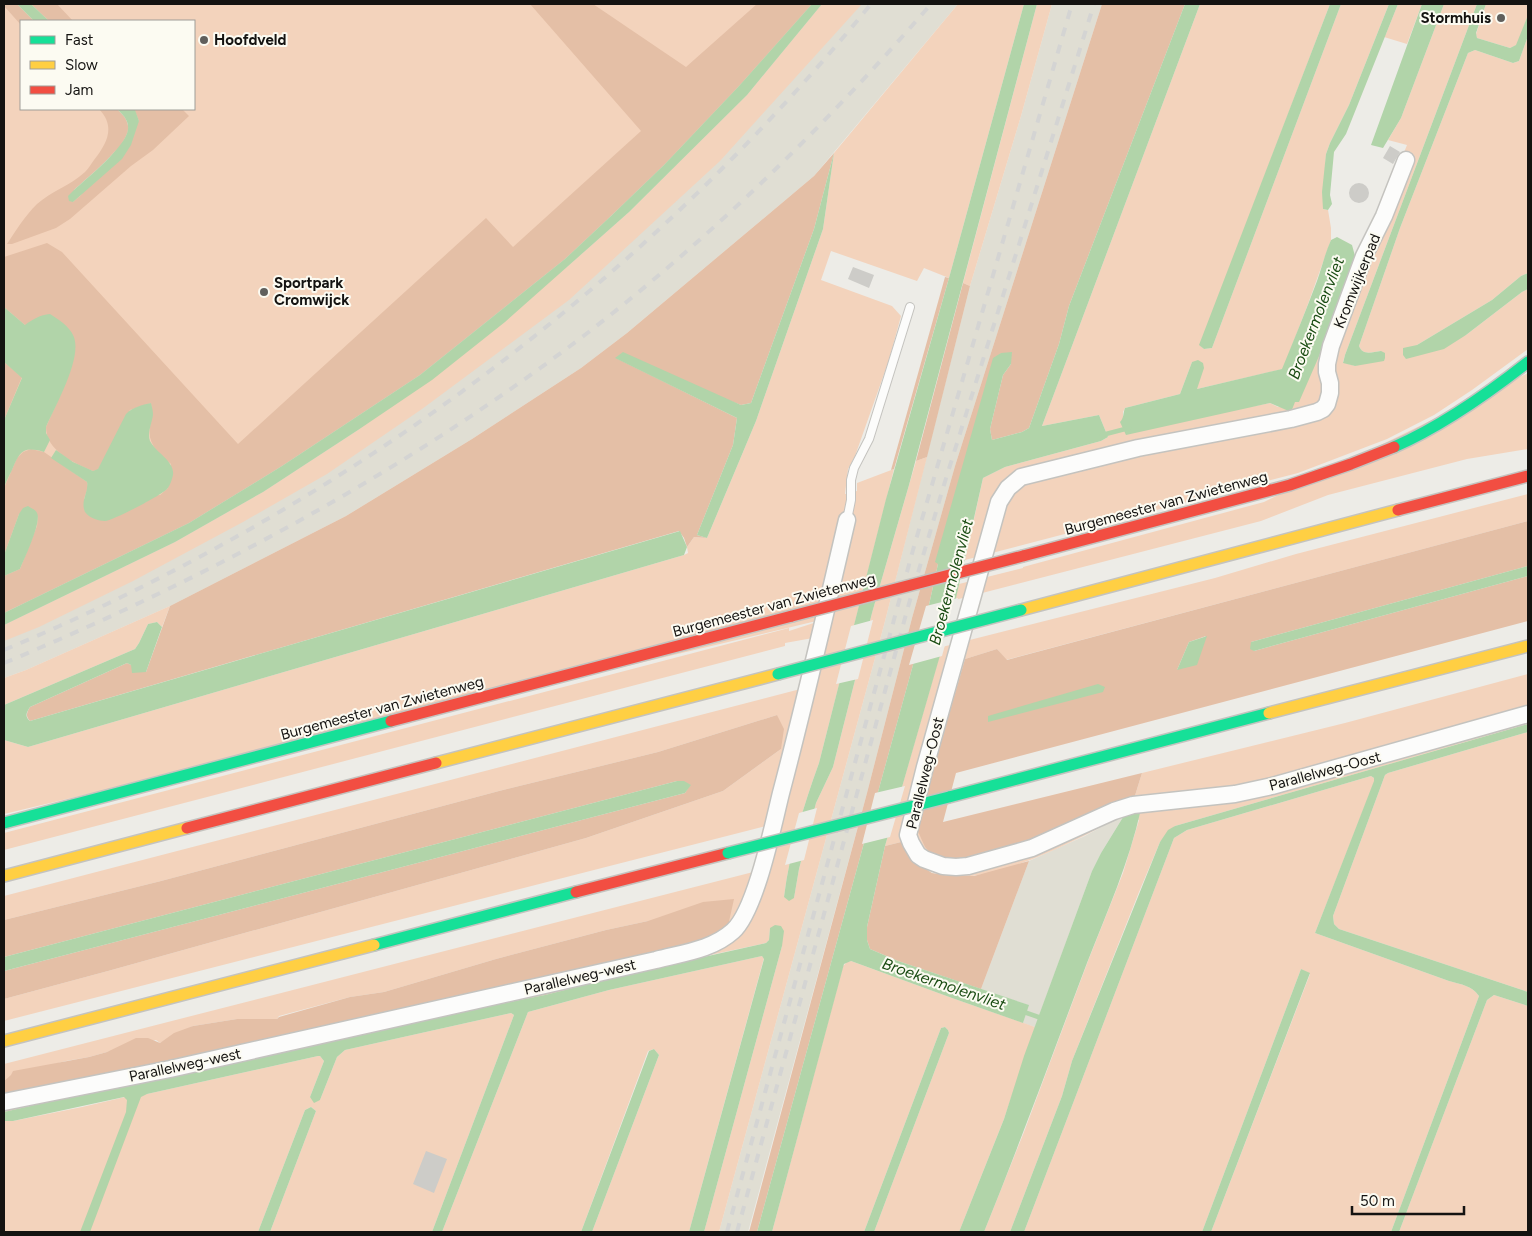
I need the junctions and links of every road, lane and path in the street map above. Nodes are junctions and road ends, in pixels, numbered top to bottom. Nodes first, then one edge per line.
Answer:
1 (1406, 160) dead end
2 (910, 308) dead end
3 (1528, 362) edge
4 (1327, 404) joint
5 (1528, 476) edge
6 (847, 520) joint
7 (1528, 646) edge
8 (1528, 714) edge
9 (4, 823) edge
10 (4, 876) edge
11 (4, 1040) edge
12 (4, 1102) edge

1 - 4 street, Kromwijkerpad
2 - 6 lane
3 - 9 main road, Burgemeester van Zwietenweg, bridge
4 - 8 street, Parallelweg-Oost
5 - 10 main road, bridge
6 - 12 street, Parallelweg-west
7 - 11 main road, bridge

